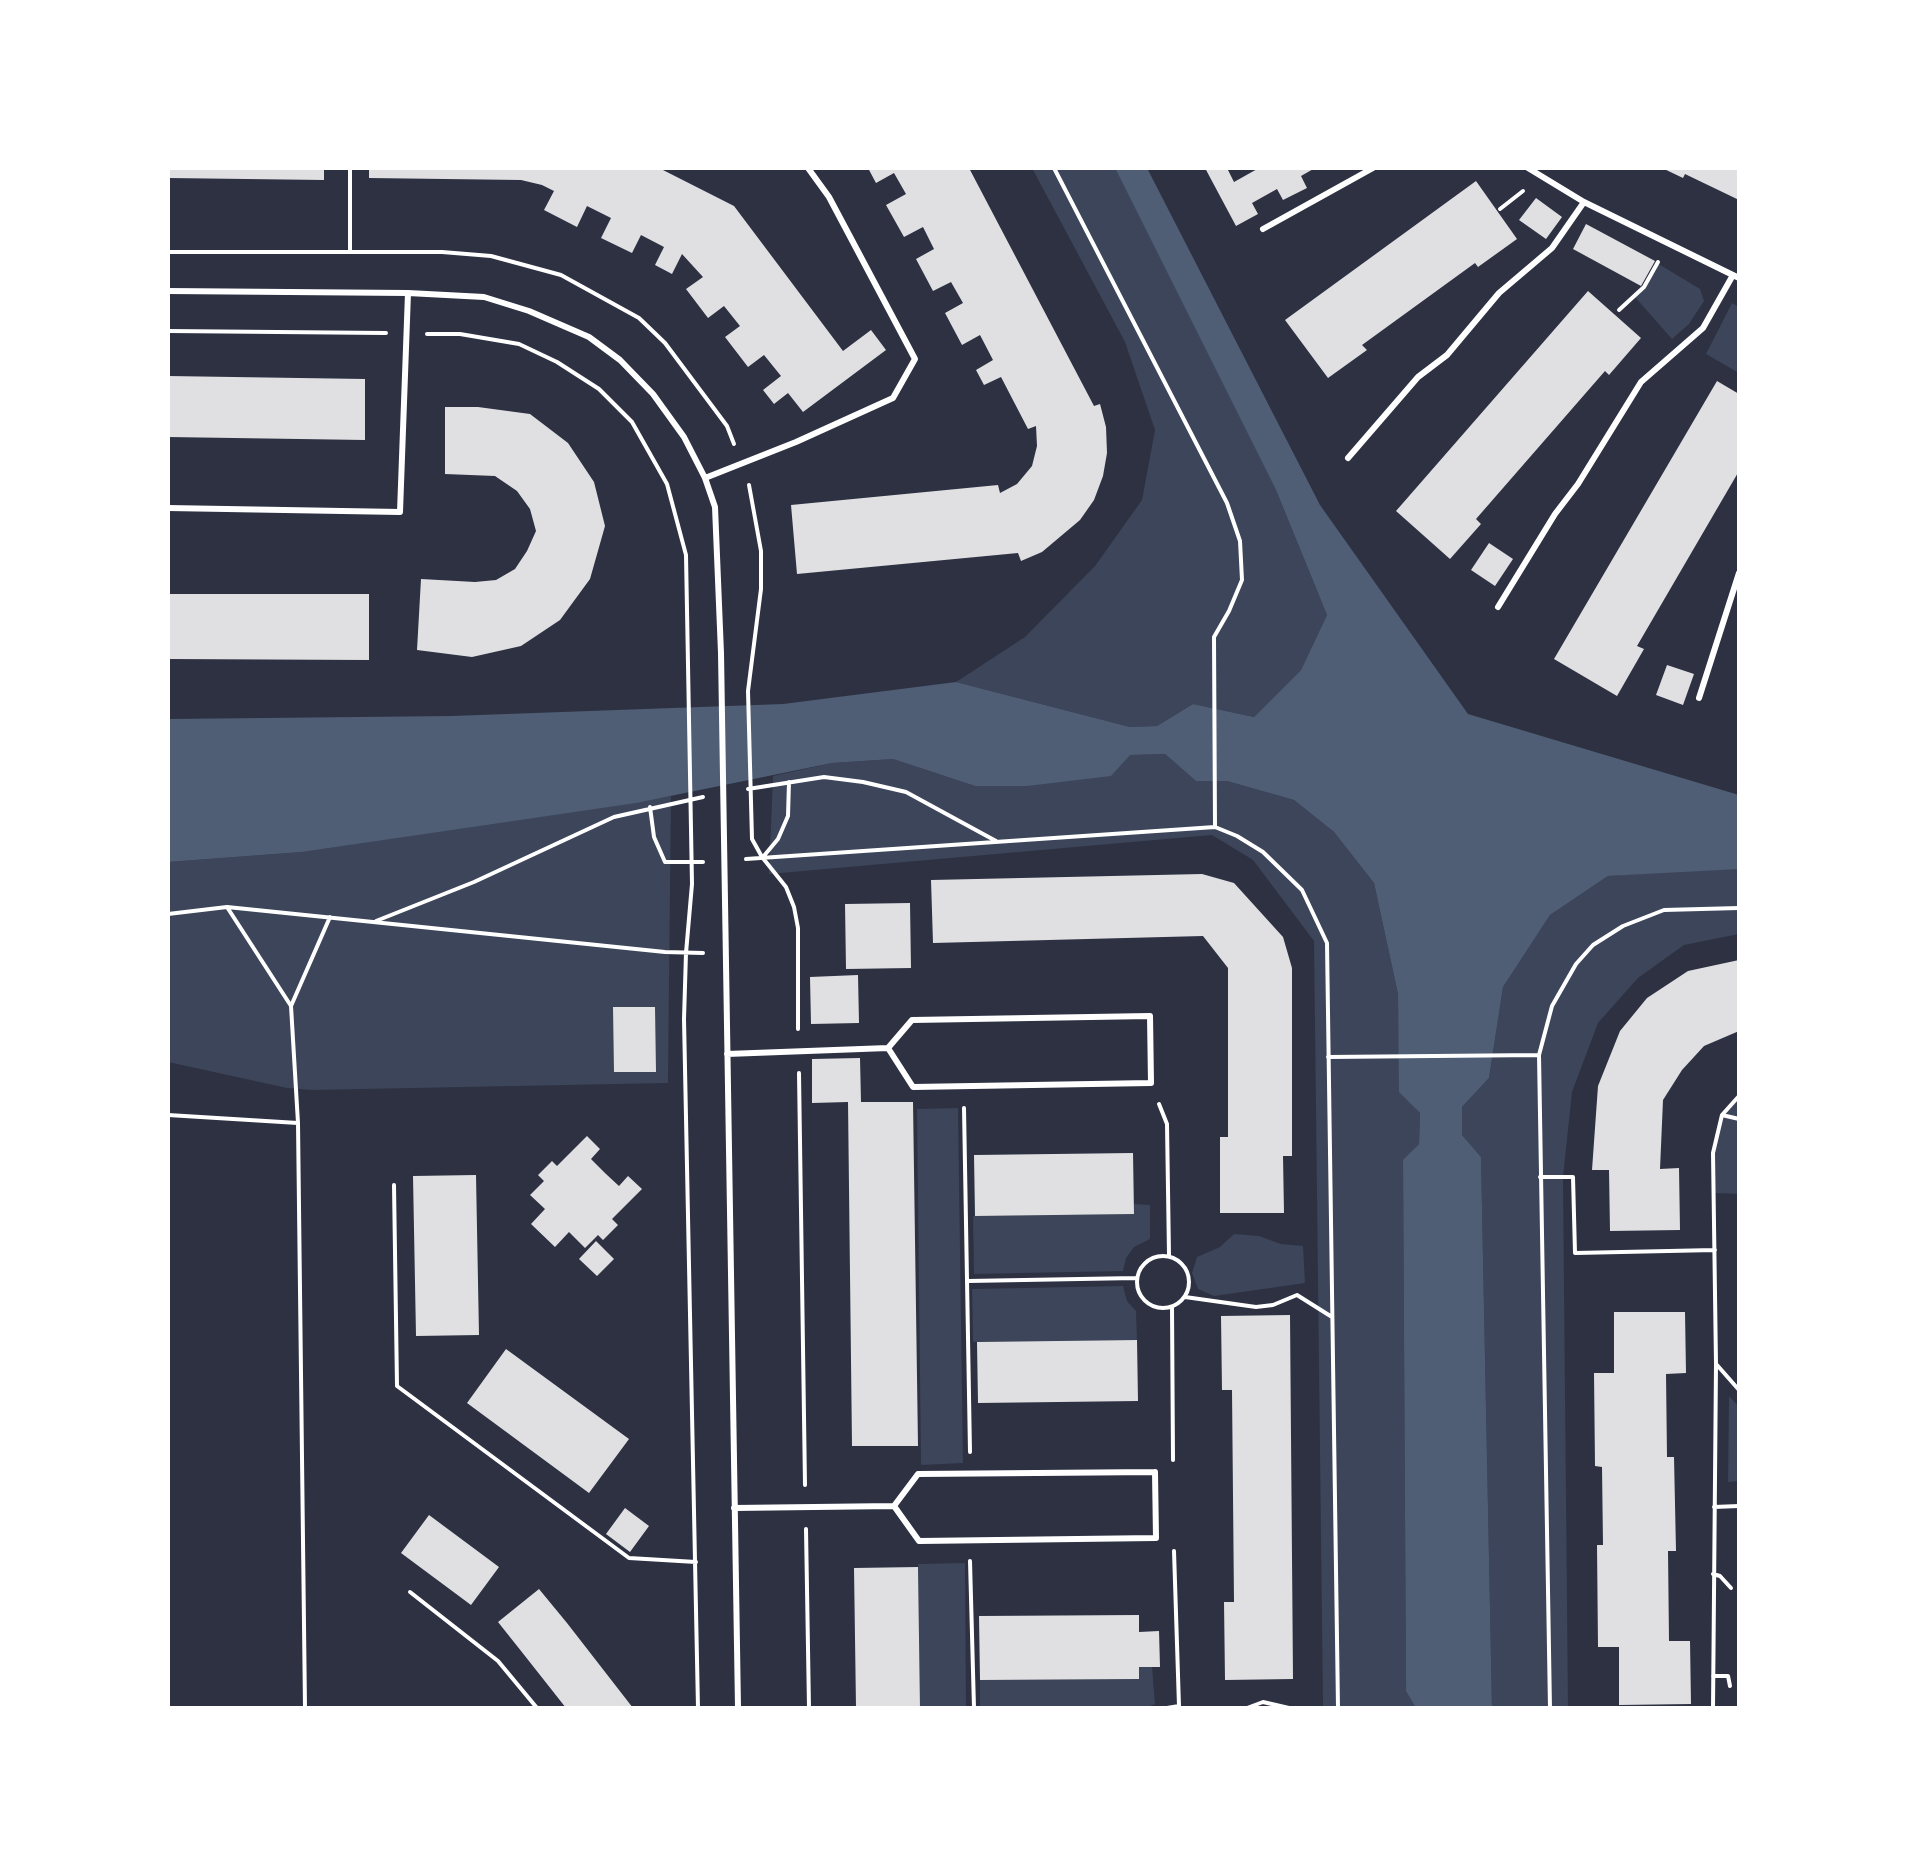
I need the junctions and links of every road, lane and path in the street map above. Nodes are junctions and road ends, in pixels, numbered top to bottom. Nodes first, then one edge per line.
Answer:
1 (350, 168) edge
2 (808, 168) edge
3 (1054, 168) edge
4 (1373, 168) edge
5 (1528, 168) edge
6 (1539, 177) junction
7 (1584, 202) junction
8 (1500, 209) dead end
9 (1263, 229) dead end
10 (1668, 243) junction
11 (168, 252) edge
12 (1736, 277) edge
13 (168, 291) edge
14 (408, 293) junction
15 (1619, 310) dead end
16 (168, 331) edge
17 (406, 333) junction
18 (1348, 458) dead end
19 (705, 478) junction
20 (168, 508) edge
21 (1739, 573) edge
22 (1498, 607) dead end
23 (748, 691) dead end
24 (1699, 698) dead end
25 (789, 782) junction
26 (737, 791) dead end
27 (704, 797) dead end
28 (650, 807) junction
29 (1215, 827) junction
30 (997, 841) junction
31 (762, 857) junction
32 (723, 861) junction
33 (692, 863) junction
34 (227, 907) junction
35 (1739, 908) edge
36 (168, 914) edge
37 (330, 917) junction
38 (376, 921) junction
39 (686, 953) junction
40 (725, 954) junction
41 (291, 1006) junction
42 (888, 1048) junction
43 (798, 1051) junction
44 (727, 1054) junction
45 (1539, 1055) junction
46 (1328, 1057) junction
47 (1151, 1083) junction
48 (963, 1086) junction
49 (1739, 1096) edge
50 (168, 1115) edge
51 (1722, 1115) junction
52 (1739, 1119) edge
53 (298, 1123) junction
54 (1540, 1177) junction
55 (394, 1185) dead end
56 (1715, 1250) junction
57 (1169, 1255) junction
58 (1136, 1278) junction
59 (968, 1281) junction
60 (1185, 1297) junction
61 (1332, 1317) junction
62 (1716, 1364) junction
63 (1739, 1390) edge
64 (970, 1474) junction
65 (894, 1506) junction
66 (1739, 1506) edge
67 (805, 1507) junction
68 (1714, 1507) junction
69 (734, 1508) junction
70 (970, 1542) junction
71 (696, 1562) junction
72 (1713, 1574) junction
73 (1731, 1588) dead end
74 (410, 1592) dead end
75 (1713, 1676) junction
76 (1730, 1686) dead end
77 (306, 1708) edge
78 (537, 1708) edge
79 (698, 1708) edge
80 (738, 1708) edge
81 (809, 1708) edge
82 (974, 1708) edge
83 (1246, 1708) edge
84 (1289, 1708) edge
85 (1338, 1708) edge
86 (1550, 1708) edge
87 (1713, 1708) edge

1 - 11 path
2 - 19 street
3 - 29 path
4 - 9 street
5 - 6 street
6 - 7 street
6 - 8 path
7 - 10 street
7 - 18 street
10 - 12 street
10 - 15 path
12 - 22 street
13 - 14 street
14 - 17 street
14 - 19 street
16 - 17 path
17 - 20 street
17 - 33 path
19 - 32 street
21 - 24 street
23 - 31 path
25 - 26 path
25 - 30 path
25 - 31 path
27 - 28 path
28 - 33 path
28 - 38 path
29 - 30 path
29 - 46 path
30 - 31 path
31 - 32 path
31 - 43 path
32 - 33 path
32 - 40 street
33 - 39 path
34 - 36 path
34 - 37 path
34 - 41 path
35 - 45 path
37 - 38 path
37 - 41 path
38 - 39 path
39 - 40 path
39 - 71 path
40 - 44 street
41 - 53 path
42 - 43 street
42 - 47 street
42 - 48 street
43 - 44 street
43 - 67 path
44 - 69 street
45 - 46 path
45 - 54 path
46 - 61 path
47 - 48 street
47 - 57 path
48 - 59 path
49 - 51 path
50 - 53 path
51 - 52 path
51 - 56 path
53 - 77 path
54 - 56 path
54 - 86 path
55 - 71 path
56 - 62 path
57 - 58 path
57 - 60 path
58 - 59 path
58 - 60 path
59 - 64 path
60 - 61 path
61 - 85 path
62 - 63 path
62 - 68 path
64 - 65 street
64 - 70 street
65 - 67 street
65 - 70 street
66 - 68 path
67 - 69 street
67 - 81 path
68 - 72 path
69 - 80 street
70 - 82 path
71 - 79 path
72 - 73 path
72 - 75 path
74 - 78 path
75 - 76 path
75 - 87 path
83 - 84 path

